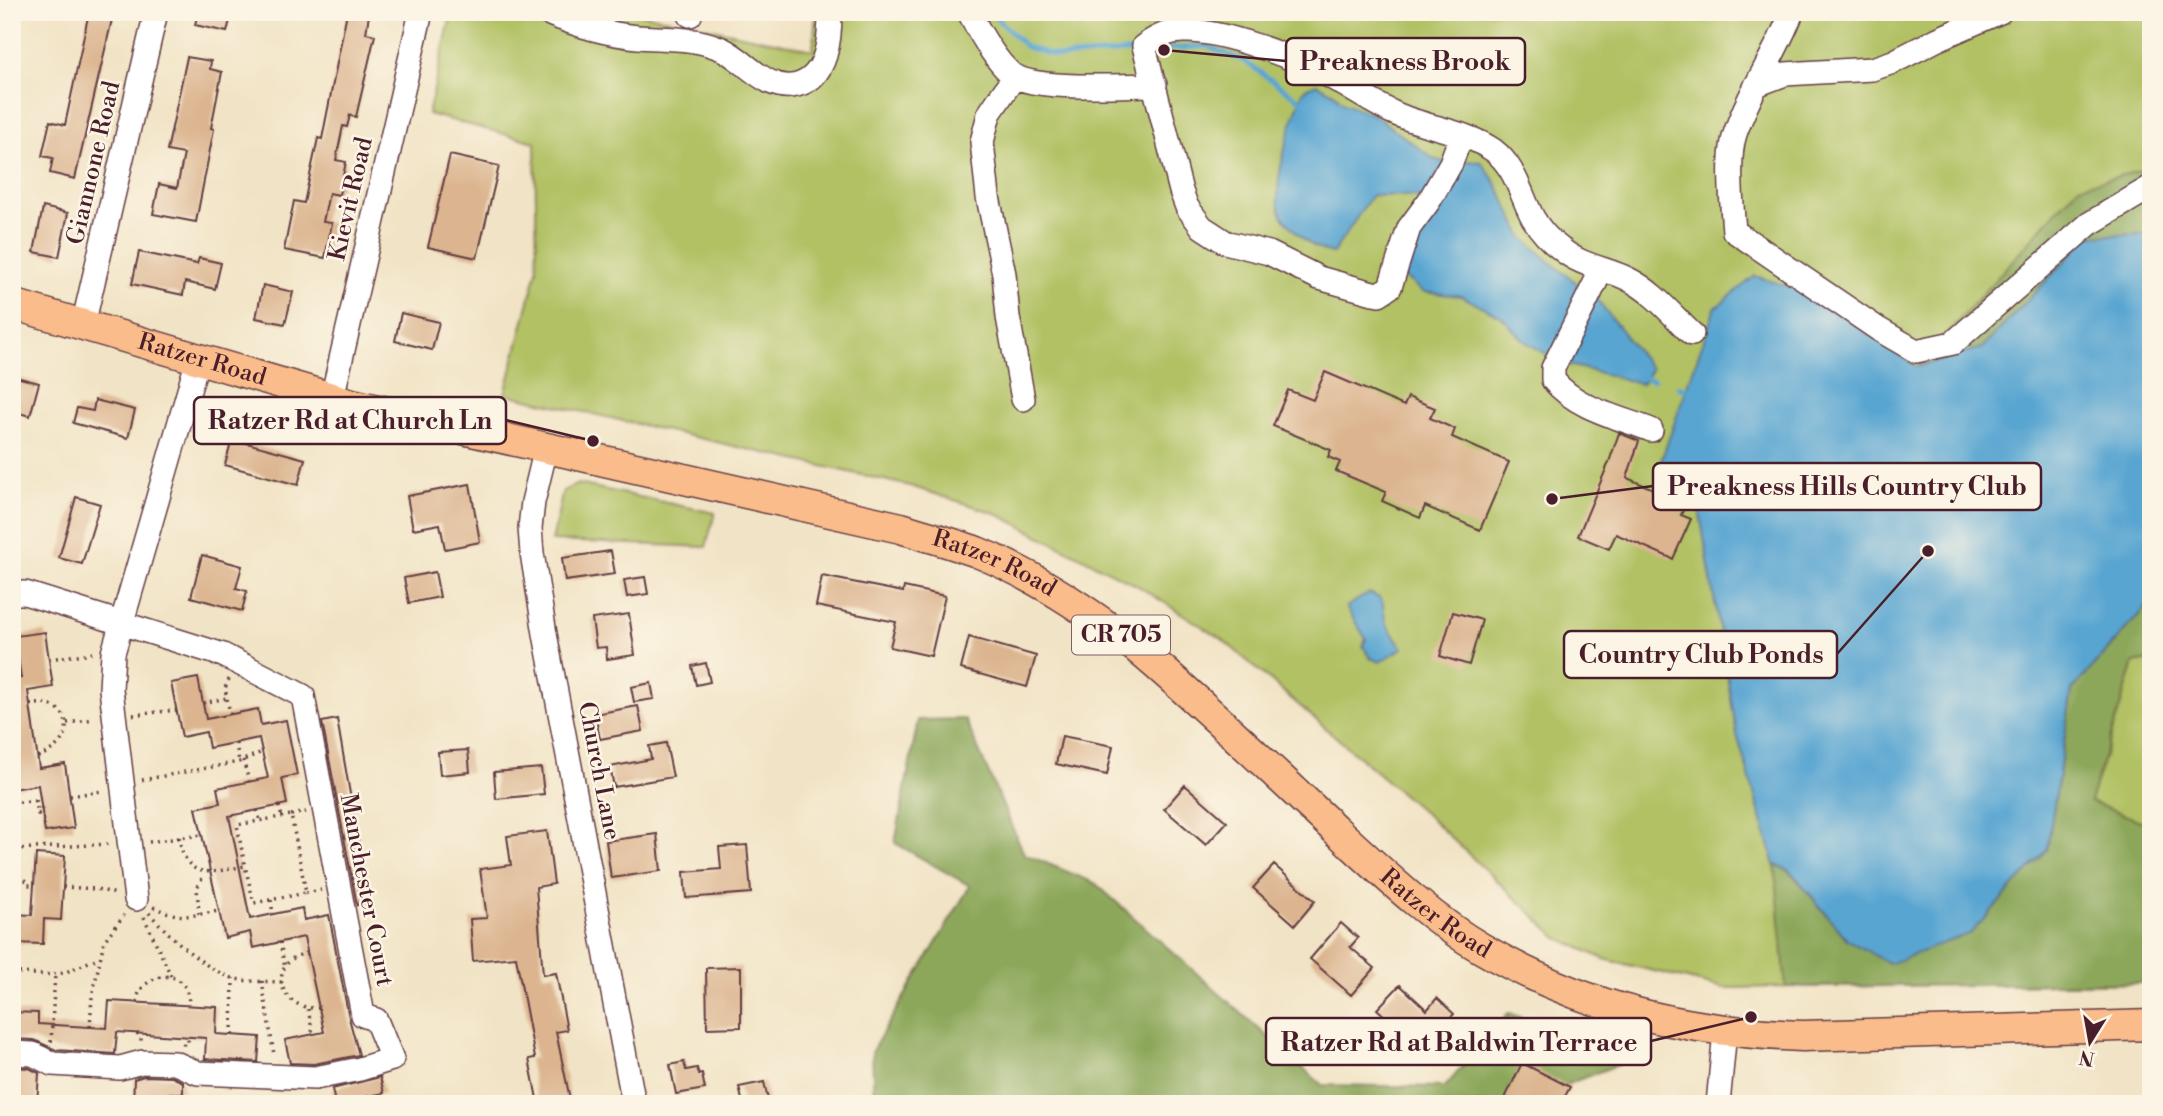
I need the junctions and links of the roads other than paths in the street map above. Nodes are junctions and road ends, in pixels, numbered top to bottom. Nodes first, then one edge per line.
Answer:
1 (156, 12) edge
2 (421, 12) edge
3 (545, 12) edge
4 (830, 12) edge
5 (969, 12) edge
6 (1792, 12) edge
7 (2000, 12) edge
8 (1014, 77) junction
9 (1154, 85) junction
10 (1756, 85) junction
11 (1461, 135) junction
12 (2151, 187) edge
13 (1602, 269) junction
14 (12, 304) edge
15 (83, 325) junction
16 (1692, 334) dead end
17 (198, 359) junction
18 (332, 398) junction
19 (1023, 399) dead end
20 (1651, 430) dead end
21 (546, 448) junction
22 (12, 593) edge
23 (121, 623) junction
24 (135, 899) road end
25 (2151, 1025) edge
26 (1726, 1031) junction
27 (12, 1053) edge
28 (634, 1104) edge
29 (1718, 1104) edge

1 - 15 street, Giannone Road
2 - 18 street, Kievit Road
3 - 4 street
5 - 8 street
6 - 10 street
7 - 10 street
8 - 9 street
8 - 19 street
9 - 11 street
9 - 11 street
10 - 12 street
11 - 13 street
13 - 16 street
13 - 20 street
14 - 15 main road, Ratzer Road / CR 705
15 - 17 main road, Ratzer Road / CR 705
17 - 18 main road, Ratzer Road / CR 705
17 - 23 street
18 - 21 main road, Ratzer Road / CR 705
21 - 26 main road, Ratzer Road / CR 705
21 - 28 street, Church Lane
22 - 23 street, Manchester Court
23 - 24 street
23 - 27 street, Manchester Court
25 - 26 main road, Ratzer Road / CR 705
26 - 29 street

